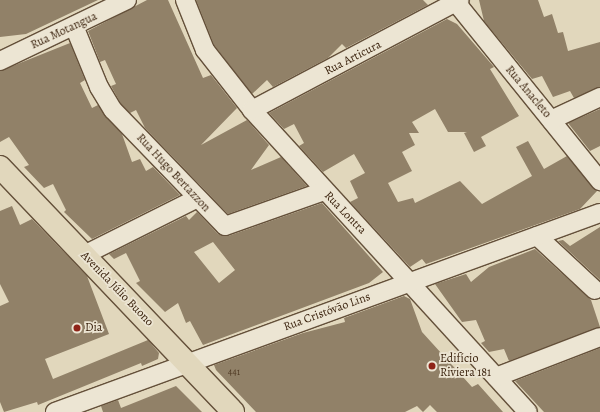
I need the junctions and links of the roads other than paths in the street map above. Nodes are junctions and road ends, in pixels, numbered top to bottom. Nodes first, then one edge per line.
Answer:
1 (127, 0) edge
2 (185, 0) edge
3 (456, 2) edge
4 (74, 26) junction
5 (0, 60) edge
6 (600, 97) edge
7 (252, 110) junction
8 (551, 120) junction
9 (0, 167) edge
10 (600, 181) edge
11 (324, 191) junction
12 (196, 199) junction
13 (600, 213) edge
14 (538, 236) junction
15 (84, 256) junction
16 (410, 281) junction
17 (595, 290) dead end
18 (600, 337) edge
19 (187, 364) junction
20 (496, 377) junction
21 (55, 412) edge
22 (233, 412) edge
23 (528, 412) edge

1 - 4 street, Rua Motangua
2 - 7 street, Rua Lontra
3 - 7 street, Rua Articura
3 - 8 street, Rua Anacleto
4 - 5 street, Rua Motangua
4 - 12 street, Rua Hugo Bertazzon
6 - 8 street
7 - 11 street, Rua Lontra
8 - 10 street, Rua Anacleto
9 - 15 main road, Avenida Júlio Buono
11 - 12 street, Rua Hugo Bertazzon
11 - 16 street, Rua Lontra
12 - 15 street
13 - 14 street, Rua Cristóvão Lins
14 - 16 street, Rua Cristóvão Lins
14 - 17 street
15 - 19 main road, Avenida Júlio Buono
16 - 19 street, Rua Cristóvão Lins
16 - 20 street, Rua Lontra
18 - 20 street
19 - 21 street, Rua Cristóvão Lins
19 - 22 main road, Avenida Júlio Buono
20 - 23 street, Rua Lontra

